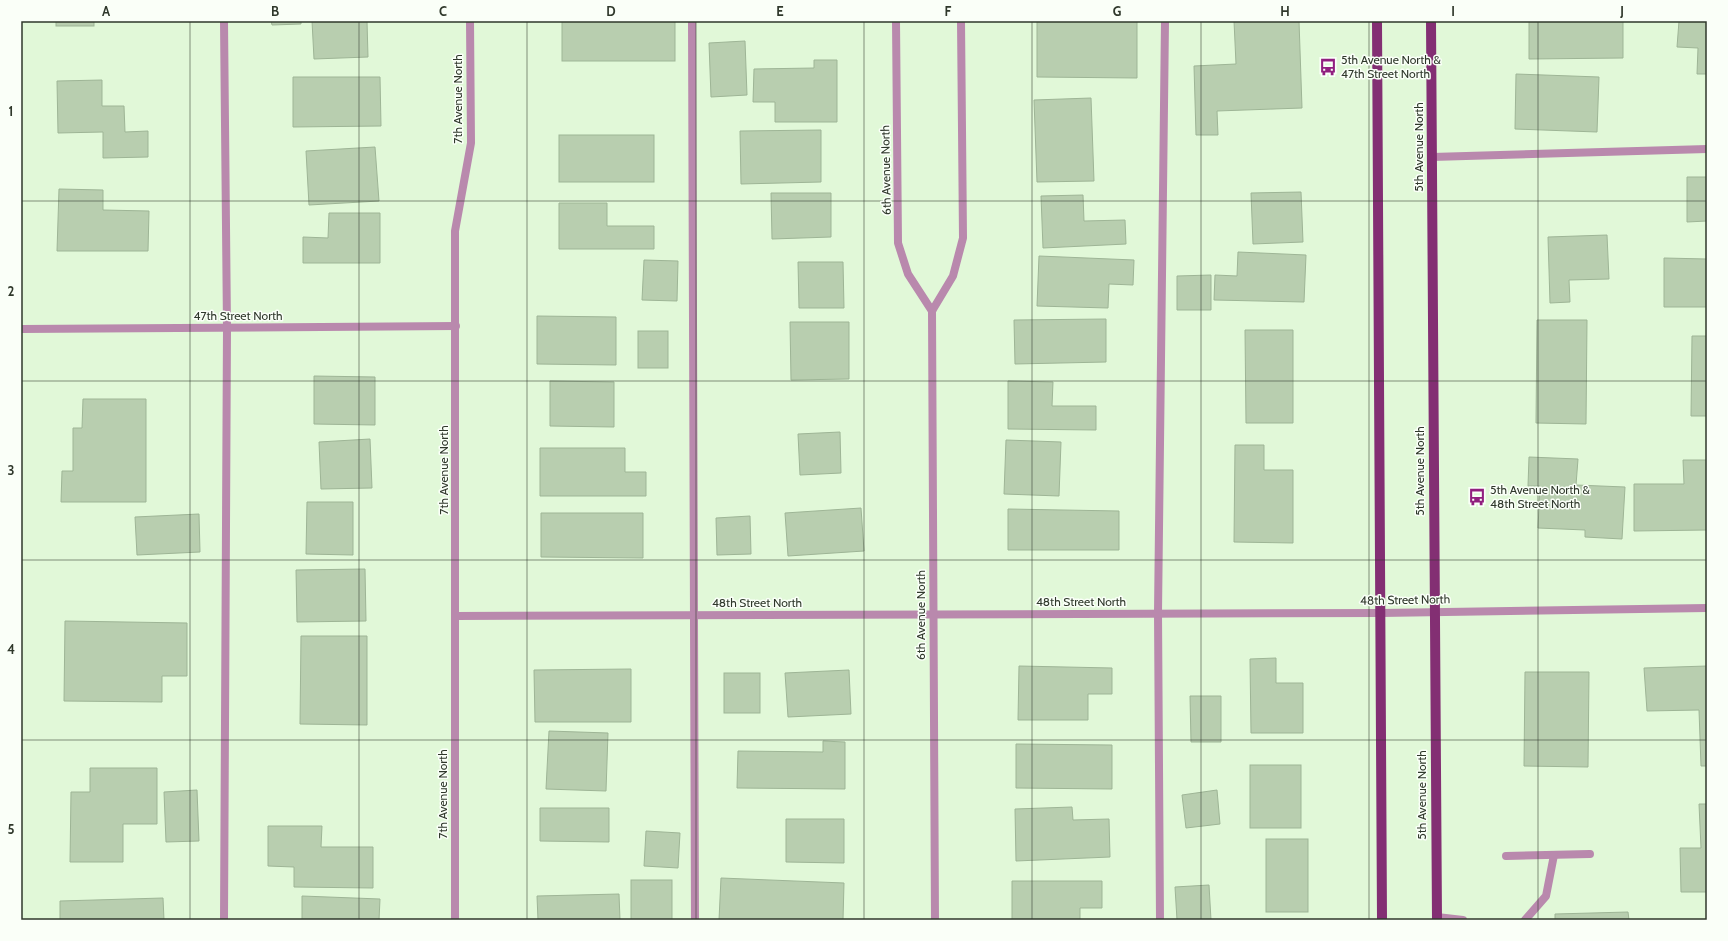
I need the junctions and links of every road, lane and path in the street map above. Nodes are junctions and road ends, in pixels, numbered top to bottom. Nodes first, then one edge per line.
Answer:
1 (224, 21) edge
2 (470, 21) edge
3 (692, 21) edge
4 (896, 21) edge
5 (961, 21) edge
6 (1165, 21) edge
7 (1377, 21) edge
8 (1431, 21) edge
9 (1707, 149) edge
10 (1432, 157) junction
11 (932, 311) junction
12 (456, 326) junction
13 (227, 328) junction
14 (21, 329) edge
15 (1707, 608) edge
16 (1434, 612) junction
17 (1380, 613) junction
18 (933, 614) junction
19 (1158, 614) junction
20 (694, 615) junction
21 (455, 616) junction
22 (1590, 854) dead end
23 (1554, 855) junction
24 (1506, 856) dead end
25 (1437, 918) edge
26 (224, 920) edge
27 (455, 920) edge
28 (695, 920) edge
29 (935, 920) edge
30 (1160, 920) edge
31 (1382, 920) edge
32 (1463, 920) edge
33 (1525, 920) edge

1 - 13 street
2 - 12 street, 7th Avenue North
3 - 20 street
4 - 11 street, 6th Avenue North
5 - 11 street
6 - 19 street
7 - 17 main road
8 - 10 main road, 5th Avenue North
9 - 10 street
10 - 16 main road, 5th Avenue North
11 - 18 street, 6th Avenue North
12 - 13 street, 47th Street North
12 - 21 street, 7th Avenue North
13 - 14 street, 47th Street North
13 - 26 street
15 - 16 street, 48th Street North
16 - 17 street, 48th Street North
16 - 25 main road, 5th Avenue North
17 - 19 street, 48th Street North
17 - 31 main road
18 - 19 street, 48th Street North
18 - 20 street, 48th Street North
18 - 29 street, 6th Avenue North
19 - 30 street
20 - 21 street, 48th Street North
20 - 28 street
21 - 27 street, 7th Avenue North
22 - 23 street
23 - 24 street
23 - 33 street
25 - 32 street

